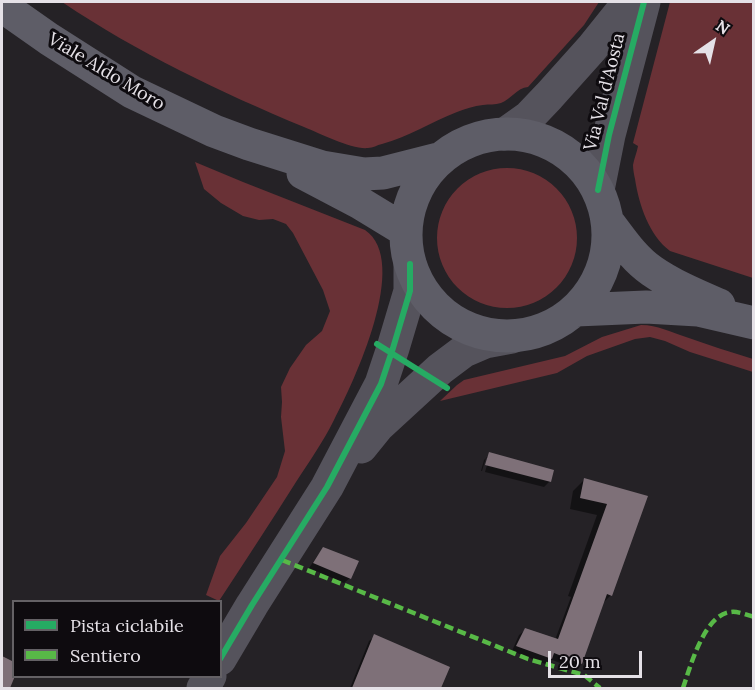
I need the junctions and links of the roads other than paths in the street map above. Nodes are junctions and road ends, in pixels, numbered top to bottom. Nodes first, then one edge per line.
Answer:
1 (629, 2) edge
2 (644, 2) edge
3 (2, 6) edge
4 (505, 134) junction
5 (249, 144) junction
6 (442, 158) junction
7 (598, 190) junction
8 (608, 222) junction
9 (406, 231) junction
10 (410, 264) junction
11 (576, 310) junction
12 (753, 321) edge
13 (512, 337) junction
14 (327, 487) junction
15 (222, 656) edge

1 - 4 street, Via Val d'Aosta
2 - 7 street, Via Val d'Aosta
3 - 5 main road, Viale Aldo Moro
4 - 6 main road, Viale Aldo Moro
4 - 7 main road, Viale Aldo Moro
5 - 6 main road, Viale Aldo Moro
5 - 9 main road, Viale Aldo Moro
6 - 9 main road, Viale Aldo Moro
7 - 8 main road, Viale Aldo Moro
8 - 11 main road, Viale Aldo Moro
8 - 12 main road, Viale Aldo Moro
9 - 10 main road, Viale Aldo Moro
10 - 13 main road, Viale Aldo Moro
10 - 14 street
11 - 12 main road, Viale Aldo Moro
11 - 13 main road, Viale Aldo Moro
13 - 14 street
14 - 15 street

